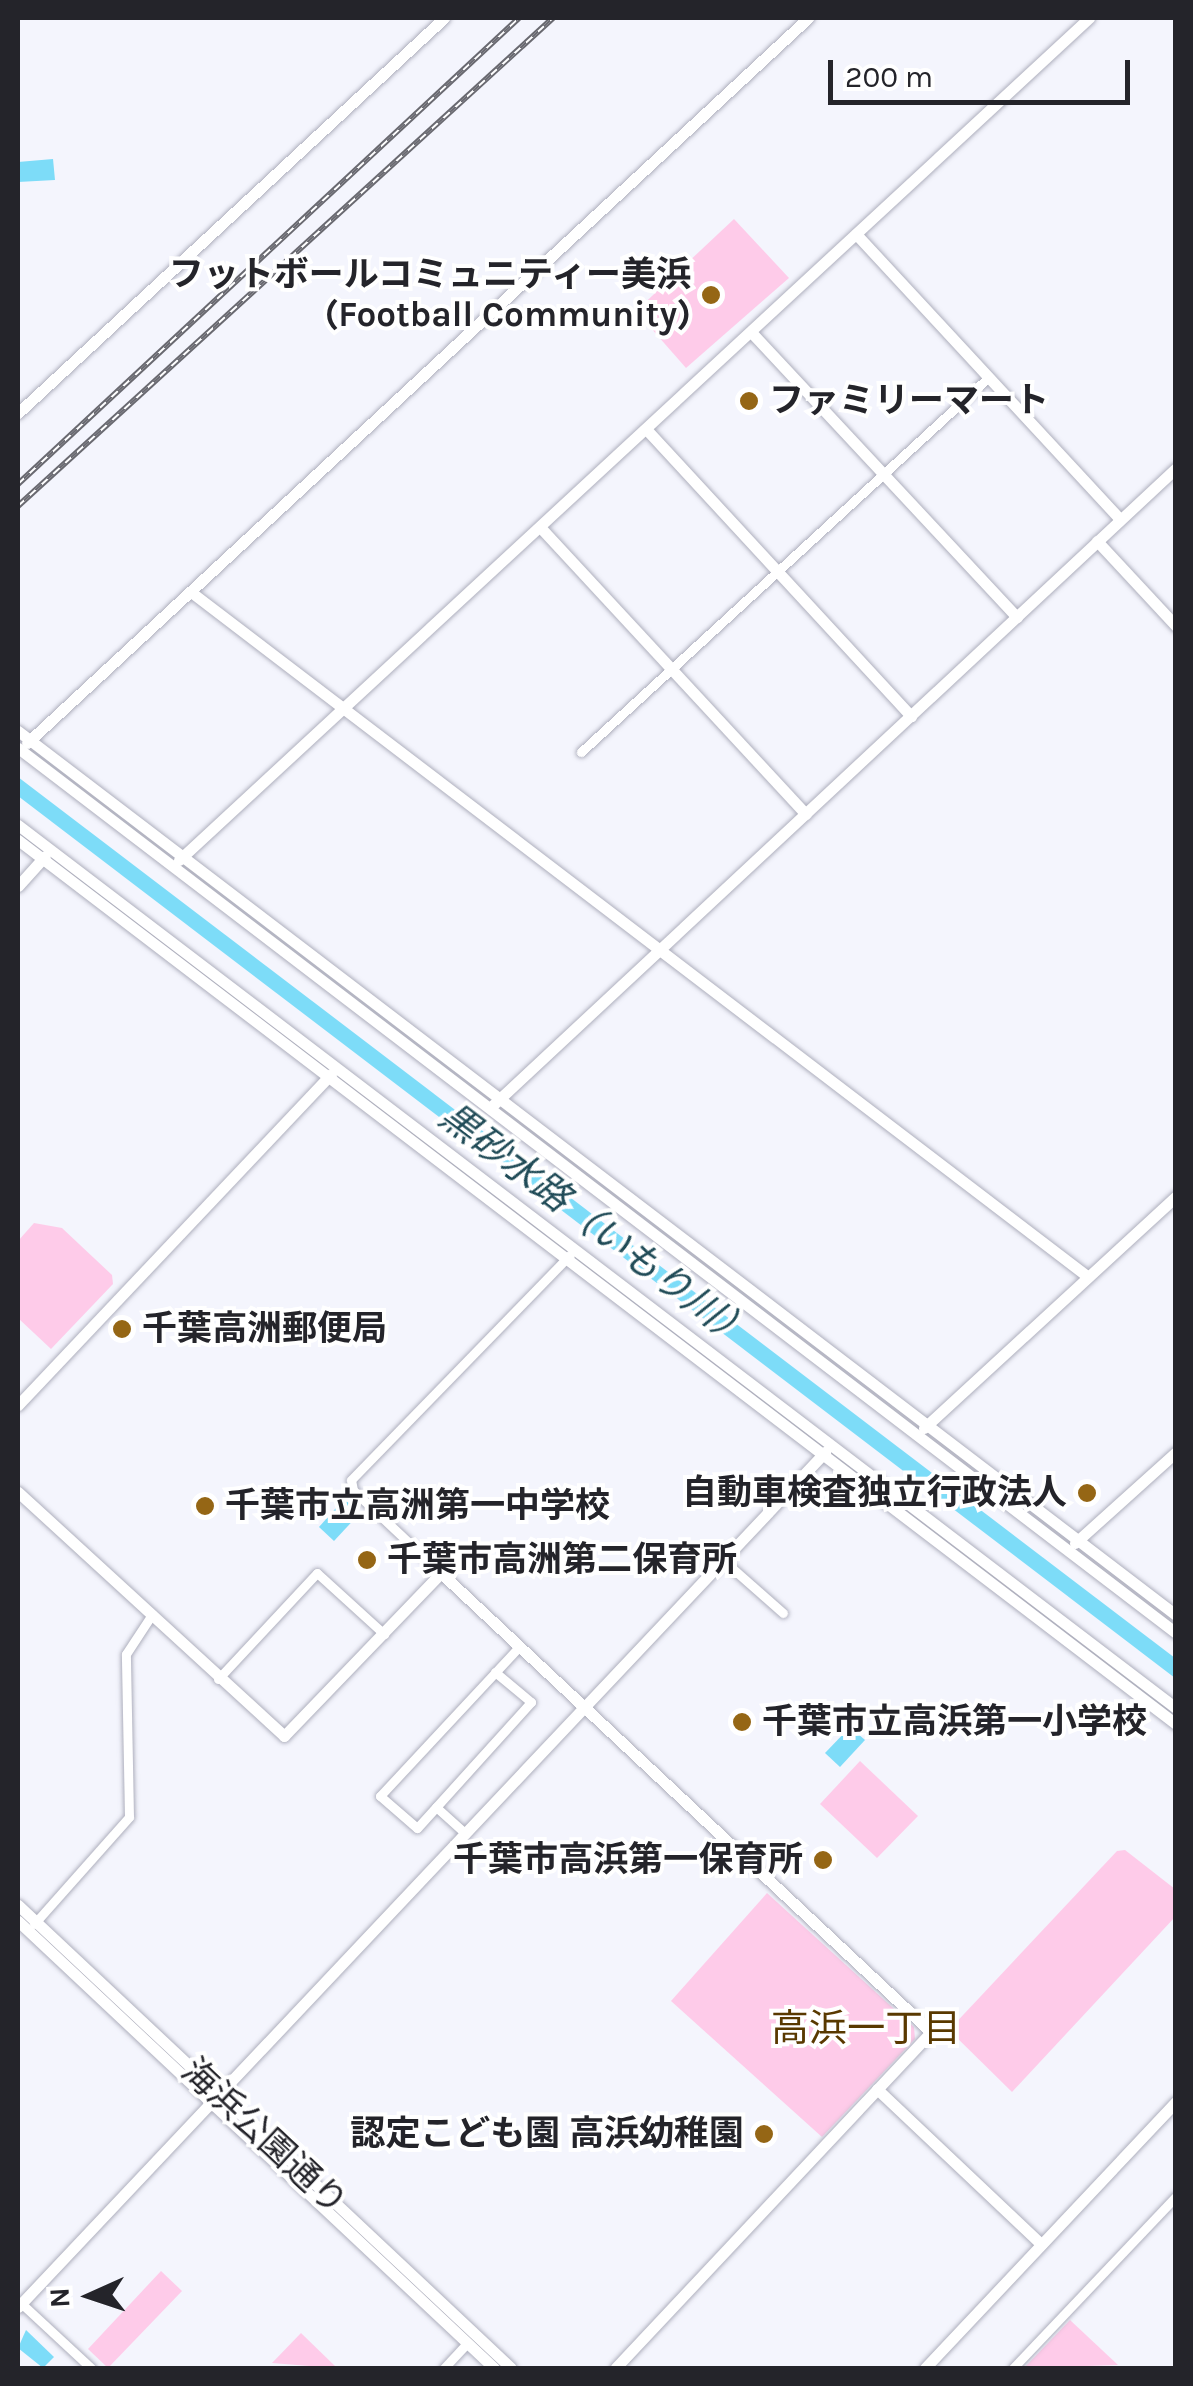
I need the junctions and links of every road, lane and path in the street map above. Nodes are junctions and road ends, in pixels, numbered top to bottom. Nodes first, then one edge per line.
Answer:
1 (444, 18) edge
2 (808, 18) edge
3 (1089, 18) edge
4 (856, 234) junction
5 (750, 332) junction
6 (989, 377) junction
7 (18, 413) edge
8 (646, 429) junction
9 (1176, 468) edge
10 (884, 475) junction
11 (1120, 519) junction
12 (540, 527) junction
13 (1097, 541) junction
14 (779, 573) junction
15 (191, 592) junction
16 (1016, 617) junction
17 (1176, 626) edge
18 (674, 671) junction
19 (344, 708) junction
20 (911, 716) junction
21 (18, 731) edge
22 (22, 746) edge
23 (581, 752) dead end
24 (806, 814) junction
25 (18, 825) edge
26 (18, 840) edge
27 (46, 855) junction
28 (182, 857) junction
29 (172, 866) junction
30 (18, 886) edge
31 (660, 950) junction
32 (332, 1072) junction
33 (494, 1104) junction
34 (1176, 1196) edge
35 (571, 1254) junction
36 (1086, 1276) junction
37 (18, 1404) edge
38 (922, 1430) junction
39 (827, 1450) junction
40 (1176, 1452) edge
41 (18, 1492) edge
42 (1078, 1541) junction
43 (1066, 1550) junction
44 (724, 1560) junction
45 (441, 1573) junction
46 (783, 1613) dead end
47 (1176, 1615) edge
48 (151, 1616) junction
49 (384, 1634) junction
50 (1176, 1634) edge
51 (519, 1646) junction
52 (495, 1672) junction
53 (218, 1679) junction
54 (584, 1708) junction
55 (1176, 1708) edge
56 (1176, 1724) edge
57 (436, 1807) junction
58 (466, 1834) junction
59 (18, 1905) edge
60 (18, 1921) edge
61 (32, 1926) junction
62 (877, 2090) junction
63 (215, 2100) junction
64 (1176, 2102) edge
65 (1176, 2196) edge
66 (1041, 2244) junction
67 (19, 2305) edge
68 (468, 2343) junction
69 (91, 2368) edge
70 (444, 2368) edge
71 (494, 2368) edge
72 (511, 2368) edge
73 (615, 2368) edge
74 (925, 2368) edge
75 (1014, 2368) edge

1 - 7 street
2 - 15 street
3 - 4 street
4 - 5 street
4 - 6 street
5 - 8 street
5 - 10 street
6 - 10 street
6 - 11 street
8 - 12 street
8 - 14 street
9 - 11 street
10 - 14 street
10 - 16 street
11 - 13 street
12 - 18 street
12 - 19 street
13 - 16 street
13 - 17 street
14 - 18 street
14 - 20 street
15 - 19 street
15 - 22 street
16 - 20 street
18 - 23 street
18 - 24 street
19 - 28 street
19 - 31 street
20 - 24 street
21 - 22 street
22 - 28 street
22 - 29 street
24 - 31 street
25 - 27 street
26 - 27 street
27 - 30 street
27 - 32 street
28 - 29 street
28 - 33 street
29 - 33 street
31 - 33 street
31 - 36 street
32 - 35 street
32 - 37 street
33 - 38 street
34 - 36 street
35 - 39 street
35 - 45 street
36 - 38 street
38 - 42 street
38 - 43 street
39 - 44 street
39 - 55 street
39 - 56 street
40 - 42 street
41 - 48 street
42 - 43 street
42 - 47 street
43 - 50 street
44 - 46 street
44 - 54 street
45 - 49 street
45 - 51 street
48 - 53 street
48 - 61 street
49 - 53 street
49 - 53 street
51 - 52 street
51 - 54 street
52 - 57 street
52 - 57 street
54 - 58 street
54 - 62 street
57 - 58 street
58 - 63 street
59 - 61 street, 海浜公園通り
60 - 61 street, 海浜公園通り
61 - 63 street, 海浜公園通り
62 - 66 street
62 - 73 street
63 - 67 street
63 - 68 street, 海浜公園通り
63 - 72 street, 海浜公園通り
64 - 66 street
65 - 75 street
66 - 74 street
67 - 69 street
68 - 70 street
68 - 71 street, 海浜公園通り

